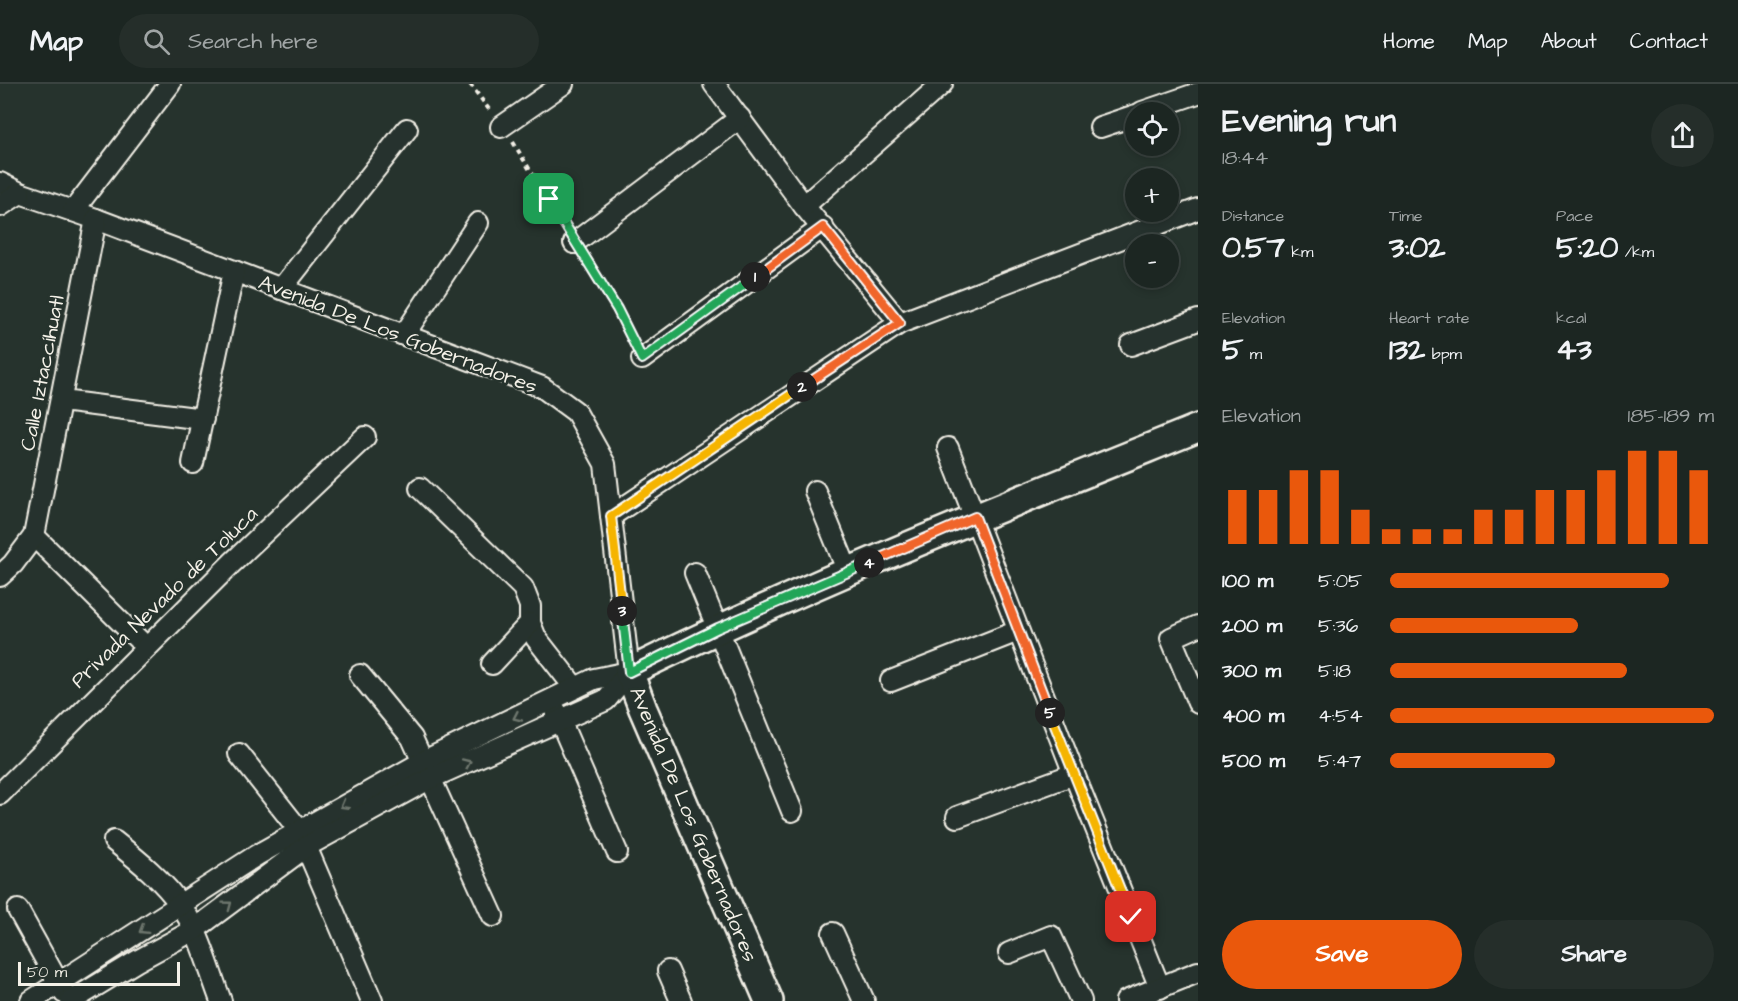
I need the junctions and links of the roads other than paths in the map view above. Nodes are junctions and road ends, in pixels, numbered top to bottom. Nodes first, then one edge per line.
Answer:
1 (170, 84) edge
2 (563, 84) edge
3 (714, 84) edge
4 (942, 84) edge
5 (1198, 93) edge
6 (1171, 102) edge
7 (740, 118) junction
8 (1125, 119) edge
9 (501, 127) road end
10 (1100, 127) dead end
11 (407, 129) dead end
12 (0, 183) edge
13 (20, 193) junction
14 (0, 206) edge
15 (804, 206) junction
16 (1198, 209) edge
17 (73, 211) junction
18 (96, 219) junction
19 (478, 223) dead end
20 (823, 227) junction
21 (574, 243) road end
22 (234, 271) junction
23 (281, 289) junction
24 (1198, 320) edge
25 (900, 323) junction
26 (404, 336) junction
27 (1131, 345) dead end
28 (642, 359) road end
29 (62, 401) junction
30 (203, 419) junction
31 (1198, 428) edge
32 (365, 437) dead end
33 (948, 448) dead end
34 (193, 463) dead end
35 (420, 488) dead end
36 (815, 491) dead end
37 (611, 516) junction
38 (975, 517) junction
39 (34, 536) junction
40 (848, 572) junction
41 (695, 573) dead end
42 (0, 576) edge
43 (530, 623) junction
44 (1198, 626) edge
45 (718, 628) junction
46 (1018, 631) junction
47 (146, 647) junction
48 (492, 664) dead end
49 (629, 672) junction
50 (360, 675) dead end
51 (891, 681) dead end
52 (575, 688) junction
53 (552, 700) junction
54 (1198, 703) edge
55 (561, 722) junction
56 (239, 754) dead end
57 (428, 770) junction
58 (1074, 774) junction
59 (0, 794) edge
60 (792, 811) dead end
61 (957, 817) dead end
62 (303, 838) junction
63 (114, 841) dead end
64 (617, 852) dead end
65 (181, 906) junction
66 (18, 910) dead end
67 (493, 916) dead end
68 (194, 930) junction
69 (833, 933) dead end
70 (1009, 953) dead end
71 (668, 971) dead end
72 (1198, 972) edge
73 (59, 983) junction
74 (1160, 988) junction
75 (31, 1001) edge
76 (70, 1001) edge
77 (221, 1001) edge
78 (372, 1001) edge
79 (681, 1001) edge
80 (769, 1001) edge
81 (864, 1001) edge
82 (1081, 1001) edge
83 (1126, 1001) edge

1 - 17 street
2 - 9 street
3 - 7 street
4 - 15 street
5 - 6 street
7 - 15 street
7 - 21 street
8 - 10 street
11 - 23 street
12 - 13 street, Avenida De Los Gobernadores
13 - 14 street
13 - 17 street, Avenida De Los Gobernadores
15 - 20 street
16 - 25 street
17 - 18 street, Avenida De Los Gobernadores
18 - 22 street, Avenida De Los Gobernadores
18 - 29 street, Calle Iztaccíhuatl
19 - 26 street
20 - 25 street
20 - 28 street
22 - 23 street, Avenida De Los Gobernadores
22 - 30 street
23 - 26 street, Avenida De Los Gobernadores
24 - 27 street
25 - 37 street
26 - 37 street, Avenida De Los Gobernadores
29 - 30 street
29 - 39 street, Calle Iztaccíhuatl
30 - 34 street
31 - 38 street
32 - 47 street, Privada Nevado de Toluca
33 - 38 street
35 - 43 street
36 - 40 street
37 - 49 street, Avenida De Los Gobernadores
38 - 40 street
38 - 46 street
39 - 42 street
39 - 47 street
40 - 45 street
41 - 45 street
43 - 48 street
43 - 52 street
44 - 54 street
45 - 49 street
45 - 60 street
46 - 51 street
46 - 58 street
47 - 59 street, Privada Nevado de Toluca
49 - 52 street
49 - 55 street
49 - 80 street, Avenida De Los Gobernadores
50 - 57 street
52 - 53 street
53 - 55 street
53 -> 57 street
57 -> 55 street
55 - 64 street
56 - 62 street
57 - 62 street
57 - 67 street
58 - 61 street
58 - 74 street
62 - 65 street
68 -> 62 street
62 - 78 street
63 - 65 street
65 - 68 street
65 -> 73 street
66 - 73 street
68 - 76 street
68 - 77 street
69 - 81 street
70 - 82 street
71 - 79 street
72 - 74 street
73 - 75 street
73 - 76 street
74 - 83 street

